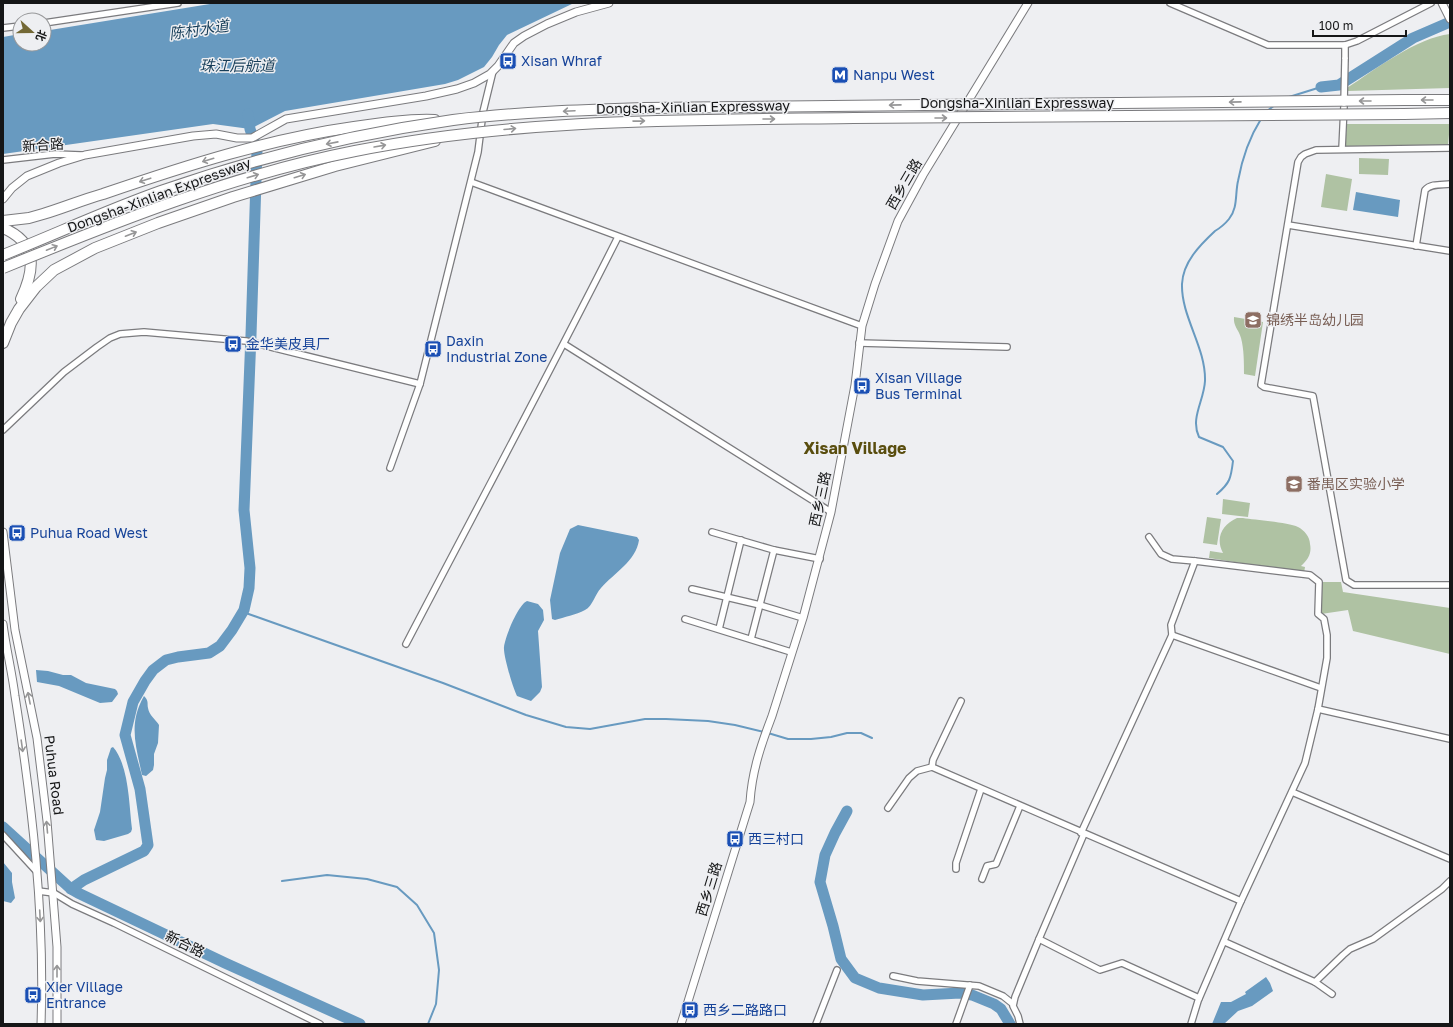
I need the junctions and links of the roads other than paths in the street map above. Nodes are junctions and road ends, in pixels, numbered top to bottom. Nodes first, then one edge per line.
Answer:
1 (178, 3) edge
2 (609, 3) edge
3 (1028, 3) edge
4 (1170, 3) edge
5 (1431, 3) edge
6 (1442, 3) edge
7 (1449, 17) edge
8 (52, 22) edge
9 (1345, 45) junction
10 (493, 70) junction
11 (1450, 100) edge
12 (1450, 113) edge
13 (453, 120) junction
14 (471, 132) junction
15 (1450, 148) edge
16 (1342, 149) junction
17 (85, 155) junction
18 (3, 160) edge
19 (471, 182) junction
20 (1450, 184) edge
21 (3, 199) edge
22 (3, 222) edge
23 (1288, 225) junction
24 (3, 228) edge
25 (618, 237) junction
26 (1416, 246) junction
27 (1450, 251) edge
28 (3, 255) edge
29 (3, 268) edge
30 (11, 323) junction
31 (862, 326) junction
32 (859, 342) junction
33 (3, 343) edge
34 (564, 344) junction
35 (1007, 347) dead end
36 (420, 384) junction
37 (3, 430) edge
38 (390, 468) dead end
39 (831, 512) junction
40 (3, 532) edge
41 (712, 532) dead end
42 (1149, 537) dead end
43 (741, 540) junction
44 (774, 550) junction
45 (820, 559) junction
46 (1195, 560) junction
47 (1450, 585) edge
48 (692, 589) dead end
49 (727, 597) junction
50 (760, 605) junction
51 (803, 618) junction
52 (685, 619) dead end
53 (3, 624) edge
54 (719, 629) junction
55 (1172, 635) junction
56 (751, 639) junction
57 (406, 644) dead end
58 (791, 652) junction
59 (1321, 688) junction
60 (961, 701) dead end
61 (1318, 709) junction
62 (1450, 738) edge
63 (932, 767) junction
64 (981, 789) junction
65 (1292, 792) junction
66 (1020, 806) junction
67 (888, 808) dead end
68 (1082, 833) junction
69 (3, 836) edge
70 (1450, 859) edge
71 (956, 869) dead end
72 (36, 872) junction
73 (982, 879) dead end
74 (1450, 881) edge
75 (38, 891) junction
76 (54, 893) junction
77 (1242, 901) junction
78 (1039, 939) junction
79 (1224, 942) junction
80 (837, 970) dead end
81 (893, 976) dead end
82 (1315, 982) junction
83 (970, 985) junction
84 (1332, 994) dead end
85 (1199, 998) junction
86 (1013, 1004) junction
87 (683, 1023) edge
88 (41, 1024) edge
89 (57, 1024) edge
90 (320, 1024) edge
91 (816, 1024) edge
92 (956, 1024) edge
93 (1020, 1024) edge
94 (1191, 1024) edge

1 - 8 street
2 - 10 street
3 - 31 street, 西乡三路
4 - 9 street
5 - 9 street
6 - 7 street
9 - 16 street, bridge
10 - 17 street
10 - 19 street
11 -> 13 highway, Dongsha-Xinlian Expressway, bridge
14 -> 12 highway, Dongsha-Xinlian Expressway, bridge
13 -> 22 highway, bridge
13 -> 28 highway, Dongsha-Xinlian Expressway, bridge
29 -> 14 highway, Dongsha-Xinlian Expressway, bridge
30 -> 14 highway, bridge
15 - 16 street
16 - 23 street
17 - 18 street, 新合路
17 - 21 street
19 - 25 street
19 - 36 street
20 - 26 street
23 - 26 street
23 - 47 street
24 - 30 highway
25 - 31 street
25 - 34 street
26 - 27 street
30 - 33 highway
31 - 32 street, 西乡三路
32 - 35 street
32 - 39 street, 西乡三路
34 - 39 street
34 - 57 street
36 - 37 street
36 - 38 street
39 - 45 street, 西乡三路
76 -> 40 street, Puhua Road
41 - 43 street
42 - 46 street
43 - 44 street
43 - 49 street
44 - 45 street
44 - 50 street
45 - 51 street, 西乡三路
46 - 55 street
46 - 59 street
48 - 49 street
49 - 50 street
49 - 54 street
50 - 51 street
50 - 56 street
51 - 58 street, 西乡三路
52 - 54 street
53 -> 72 street, Puhua Road
54 - 56 street
55 - 59 street
55 - 68 street
56 - 58 street
58 - 87 street, 西乡三路
59 - 61 street
60 - 63 street
61 - 62 street
61 - 65 street
63 - 64 street
63 - 67 street
64 - 66 street
64 - 71 street
65 - 70 street
65 - 77 street
66 - 68 street
66 - 73 street
68 - 77 street
68 - 78 street
69 - 72 street
72 - 75 street, Puhua Road
74 - 82 street
75 - 76 street, 新合路
75 -> 88 street, Puhua Road
89 -> 76 street, Puhua Road
76 - 90 street, 新合路
77 - 79 street
78 - 85 street
78 - 86 street
79 - 82 street
79 - 85 street
80 - 91 street
81 - 83 street
82 - 84 street
83 - 86 street
83 - 92 street
85 - 94 street
86 - 93 street

